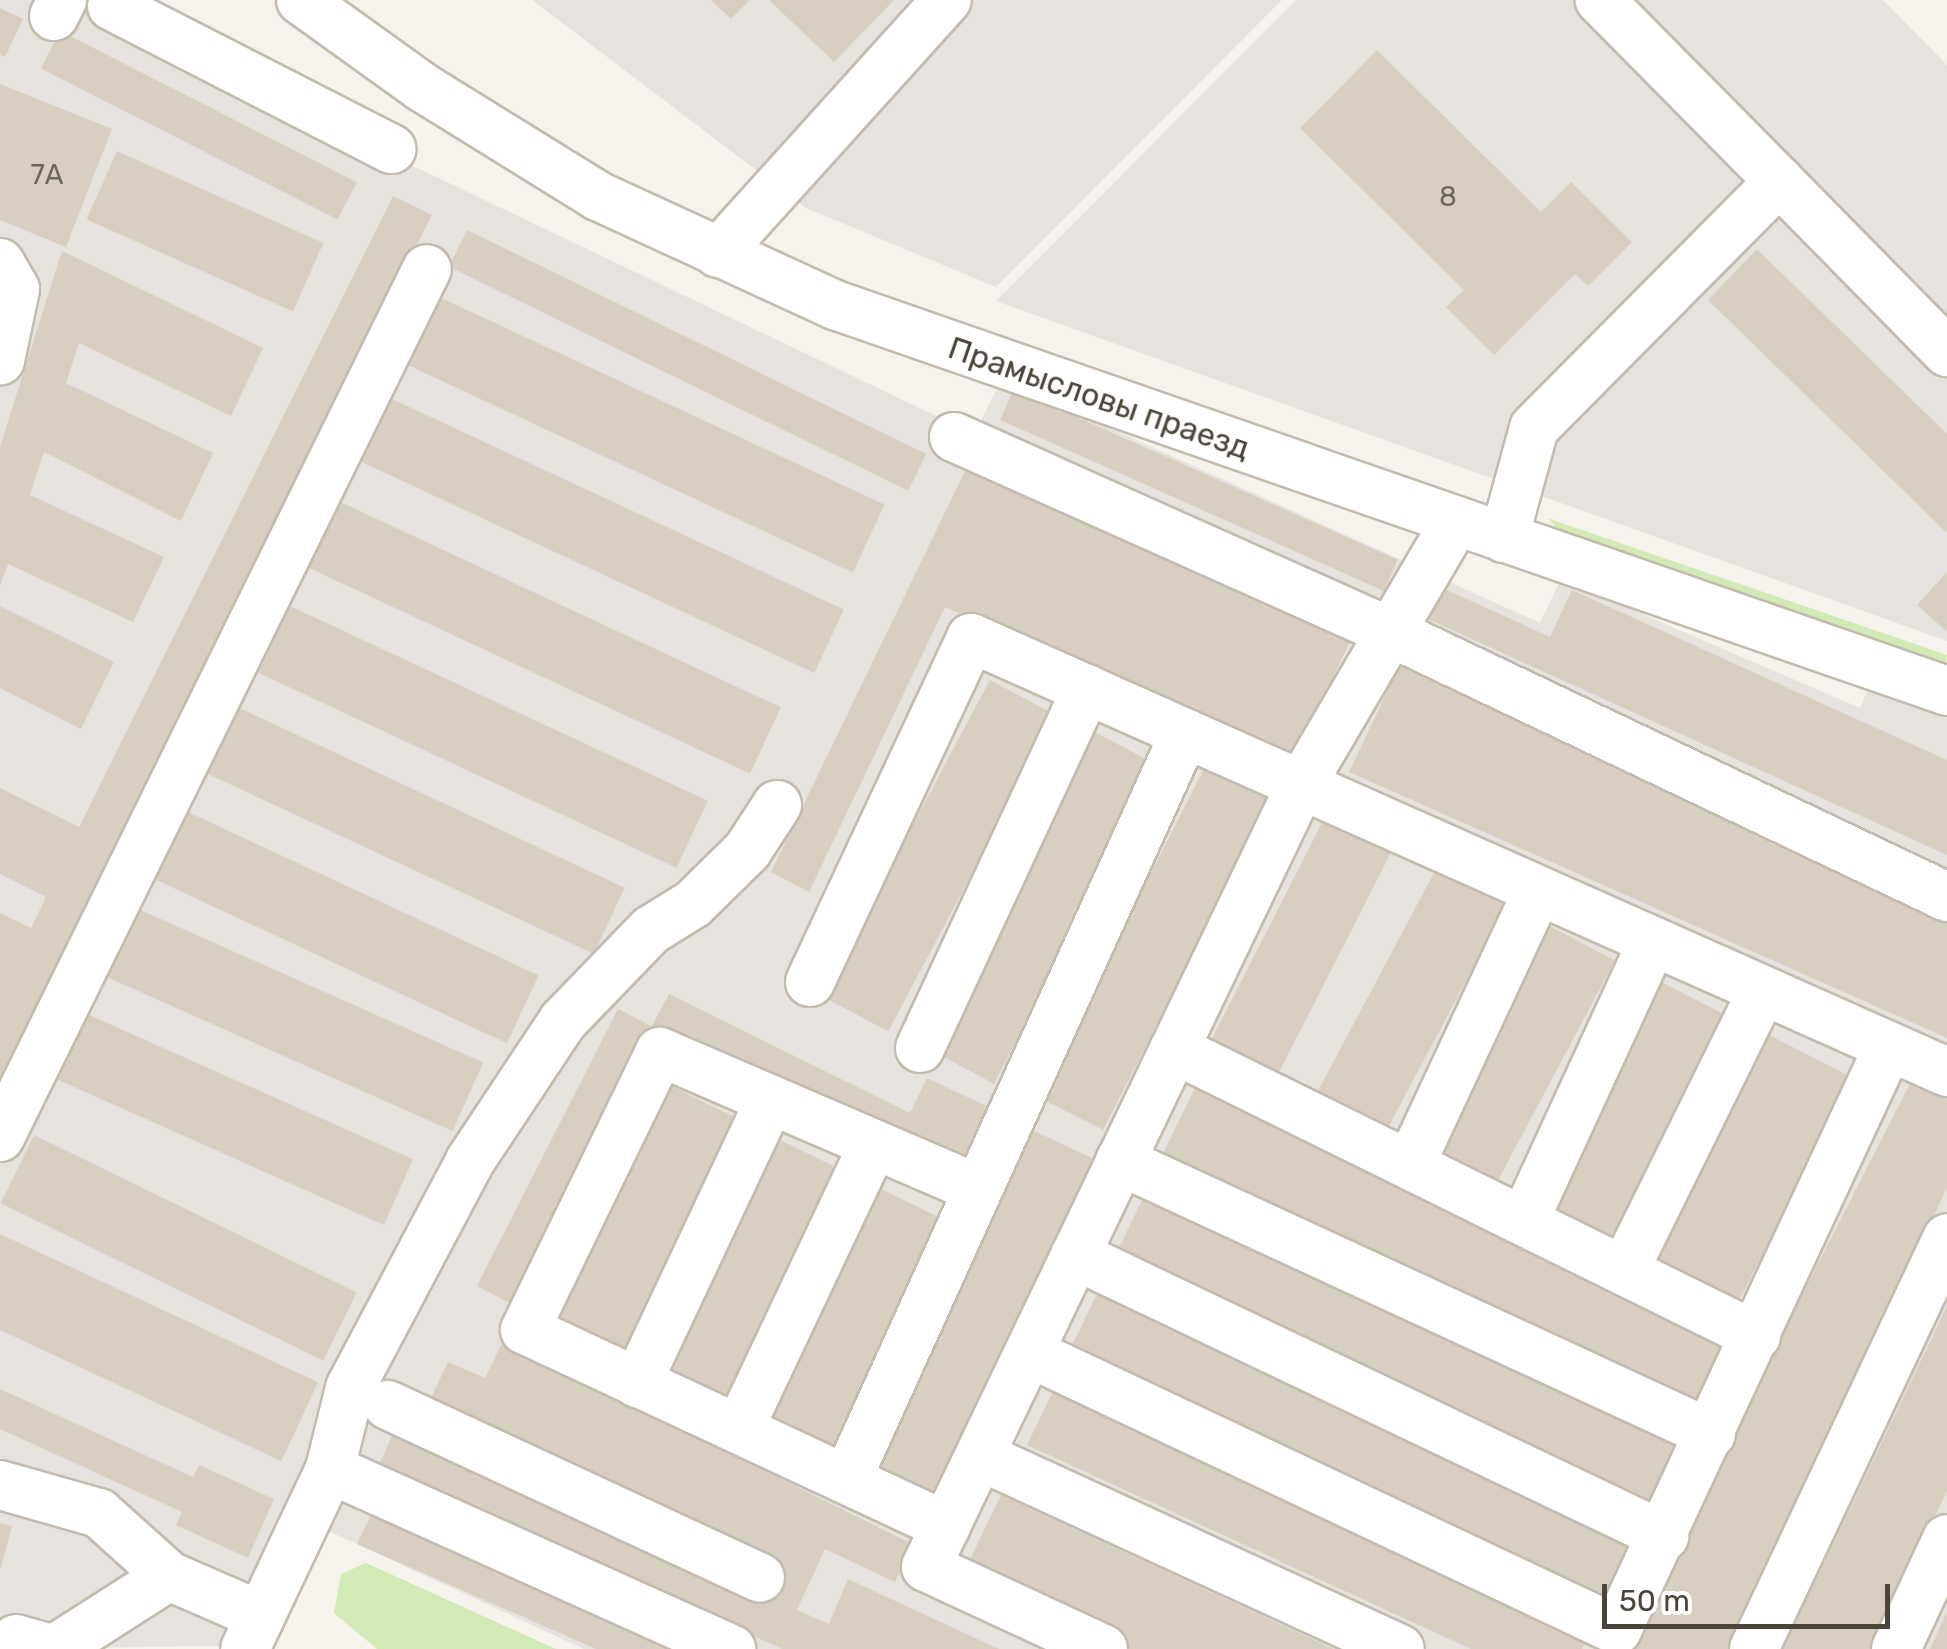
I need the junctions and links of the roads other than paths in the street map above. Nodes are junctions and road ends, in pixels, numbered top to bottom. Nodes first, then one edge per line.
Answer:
1 (301, 0) edge
2 (947, 0) edge
3 (1600, 0) edge
4 (112, 6) dead end
5 (391, 149) dead end
6 (1779, 181) junction
7 (718, 253) junction
8 (0, 263) edge
9 (427, 269) dead end
10 (1947, 352) edge
11 (0, 360) edge
12 (954, 437) dead end
13 (1455, 522) junction
14 (1504, 538) junction
15 (1390, 632) junction
16 (1087, 690) junction
17 (1947, 691) edge
18 (1185, 732) junction
19 (1301, 785) junction
20 (777, 805) dead end
21 (1538, 890) junction
22 (1947, 897) edge
23 (1653, 941) junction
24 (810, 982) dead end
25 (1763, 990) junction
26 (1889, 1046) junction
27 (920, 1048) dead end
28 (1174, 1048) junction
29 (1947, 1072) edge
30 (770, 1100) junction
31 (0, 1136) edge
32 (874, 1144) junction
33 (1120, 1162) junction
34 (1410, 1165) junction
35 (978, 1189) junction
36 (1524, 1221) junction
37 (1947, 1238) edge
38 (1076, 1255) junction
39 (1624, 1271) junction
40 (1756, 1336) junction
41 (1030, 1352) junction
42 (637, 1382) junction
43 (388, 1406) dead end
44 (738, 1429) junction
45 (1710, 1434) junction
46 (980, 1456) junction
47 (330, 1469) junction
48 (846, 1479) junction
49 (0, 1486) edge
50 (946, 1526) junction
51 (1664, 1536) junction
52 (1947, 1540) edge
53 (169, 1576) junction
54 (760, 1578) dead end
55 (253, 1632) edge
56 (40, 1646) edge
57 (731, 1649) edge
58 (1103, 1649) edge
59 (1400, 1649) edge
60 (1754, 1649) edge
61 (1896, 1649) edge

1 - 7 street, Прамысловы праезд
2 - 7 street
3 - 6 street
4 - 5 street
6 - 10 street
6 - 14 street
7 - 13 street, Прамысловы праезд
8 - 11 street
9 - 31 street
12 - 15 street
13 - 14 street, Прамысловы праезд
13 - 15 street
14 - 17 street, Прамысловы праезд
15 - 19 street
15 - 22 street
16 - 18 street
16 - 24 street
16 - 27 street
18 - 19 street
18 - 35 street
19 - 21 street
19 - 28 street
20 - 47 street
21 - 23 street
21 - 34 street
23 - 25 street
23 - 36 street
25 - 26 street
25 - 39 street
26 - 29 street
26 - 40 street
28 - 33 street
28 - 34 street
30 - 32 street
30 - 42 street
30 - 42 street
32 - 35 street
32 - 44 street
33 - 38 street
33 - 45 street
34 - 36 street
35 - 48 street
36 - 39 street
37 - 60 street
38 - 41 street
38 - 51 street
39 - 40 street
40 - 45 street
41 - 46 street
41 - 51 street
42 - 44 street
43 - 54 street
44 - 48 street
45 - 51 street
46 - 50 street
46 - 59 street
47 - 55 street
47 - 57 street
48 - 50 street
49 - 53 street
50 - 58 street
52 - 61 street
53 - 55 street
53 - 56 street

